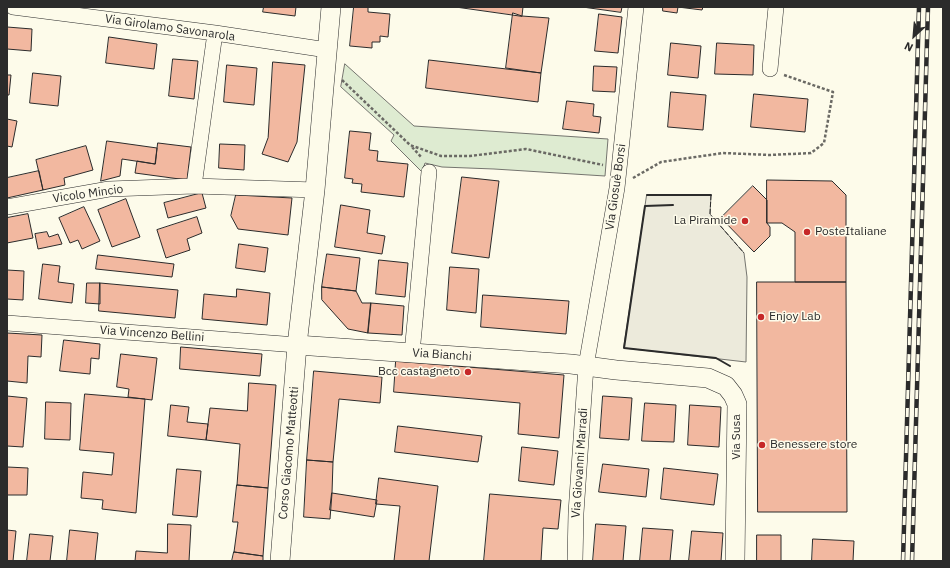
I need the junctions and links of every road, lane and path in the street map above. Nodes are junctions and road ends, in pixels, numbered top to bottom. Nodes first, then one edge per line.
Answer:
1 (13, 7) edge
2 (331, 7) edge
3 (636, 7) edge
4 (776, 7) edge
5 (215, 33) junction
6 (326, 57) junction
7 (770, 70) joint
8 (619, 168) junction
9 (429, 172) dead end
10 (194, 186) junction
11 (618, 188) junction
12 (314, 190) junction
13 (7, 207) edge
14 (7, 323) edge
15 (297, 345) junction
16 (412, 353) junction
17 (586, 366) junction
18 (280, 561) edge
19 (575, 561) edge
20 (735, 561) edge

1 - 5 street, Via Girolamo Savonarola
2 - 6 street, Corso Giacomo Matteotti
3 - 8 street, Via Giosuè Borsi
4 - 7 street
5 - 6 street, Via Girolamo Savonarola
5 - 10 street
6 - 8 path
6 - 12 street, Corso Giacomo Matteotti
7 - 11 path
8 - 11 street, Via Giosuè Borsi
9 - 16 street
10 - 12 street, Vicolo Mincio
10 - 13 street, Vicolo Mincio
11 - 17 street, Via Giosuè Borsi
12 - 15 street, Corso Giacomo Matteotti
14 - 15 street, Via Vincenzo Bellini
15 - 16 street, Via Bianchi
15 - 18 street, Corso Giacomo Matteotti
16 - 17 street, Via Bianchi
17 - 19 street, Via Giovanni Marradi
17 - 20 street, Via Susa

